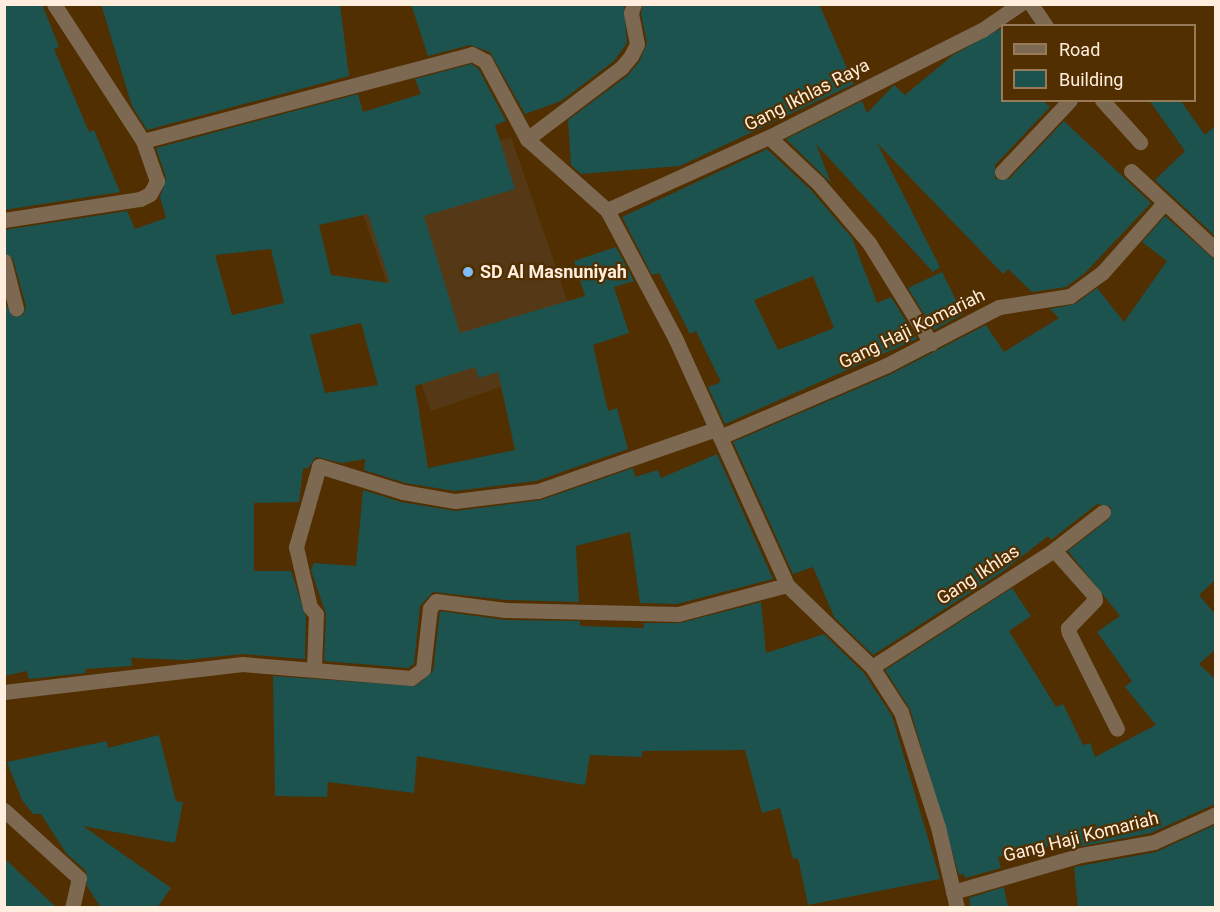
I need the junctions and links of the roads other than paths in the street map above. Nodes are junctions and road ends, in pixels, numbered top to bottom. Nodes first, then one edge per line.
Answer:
1 (54, 4) edge
2 (634, 4) edge
3 (1020, 4) edge
4 (1031, 4) edge
5 (1045, 24) edge
6 (1068, 102) edge
7 (1104, 102) edge
8 (769, 137) junction
9 (527, 139) junction
10 (143, 141) junction
11 (1140, 142) dead end
12 (1131, 171) dead end
13 (1002, 172) dead end
14 (1164, 203) junction
15 (607, 210) junction
16 (4, 220) edge
17 (1215, 250) edge
18 (4, 261) edge
19 (16, 309) dead end
20 (931, 343) junction
21 (718, 433) junction
22 (1103, 512) dead end
23 (1054, 550) junction
24 (787, 585) junction
25 (872, 667) junction
26 (314, 668) junction
27 (4, 692) edge
28 (1117, 729) dead end
29 (4, 810) edge
30 (1215, 814) edge
31 (953, 892) junction
32 (72, 908) edge
33 (957, 908) edge

1 - 10 street
2 - 9 street
3 - 8 street, Gang Ikhlas Raya
4 - 5 street
6 - 13 street
7 - 11 street
8 - 15 street, Gang Ikhlas Raya
8 - 20 street
9 - 10 street
9 - 15 street
10 - 16 street
12 - 14 street
14 - 17 street
14 - 20 street, Gang Haji Komariah
15 - 21 street
18 - 19 street
20 - 21 street, Gang Haji Komariah
21 - 24 street
21 - 26 street, Gang Haji Komariah
22 - 23 street, Gang Ikhlas
23 - 25 street, Gang Ikhlas
23 - 28 street
24 - 25 street
24 - 26 street
25 - 31 street
26 - 27 street
29 - 32 street
30 - 31 street, Gang Haji Komariah
31 - 33 street

